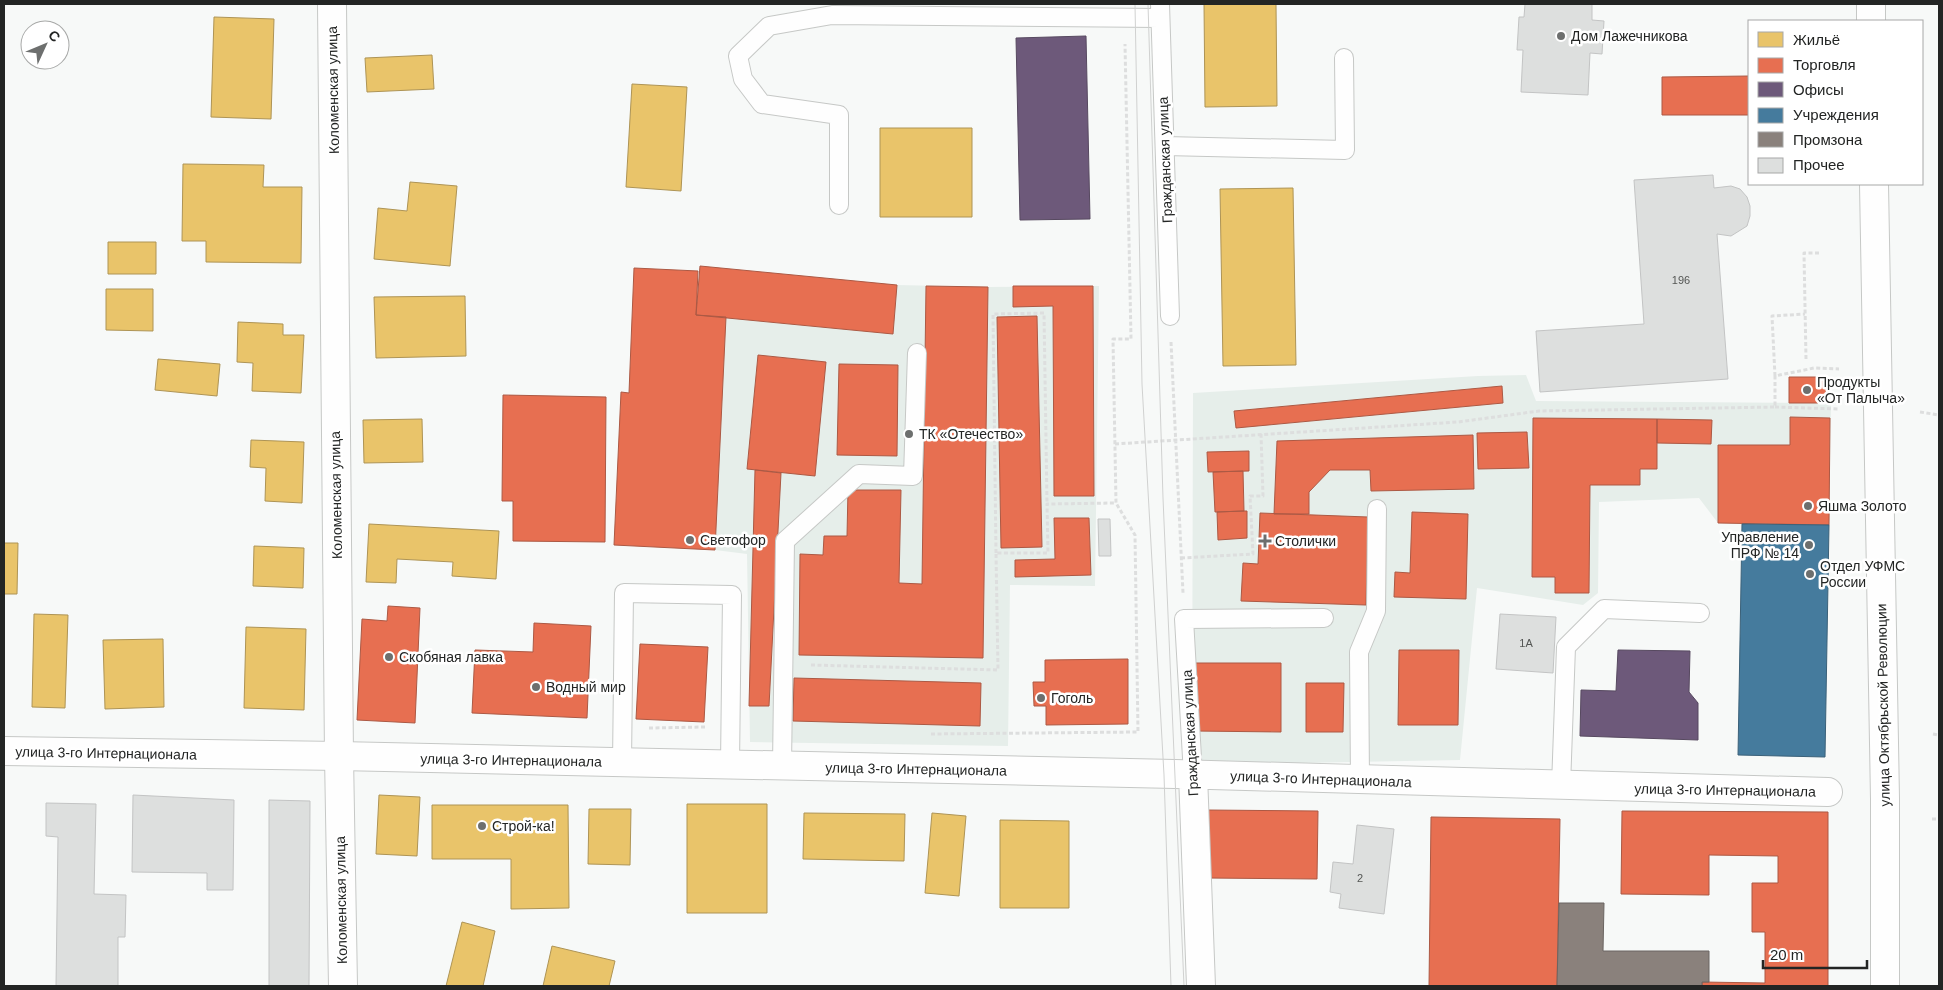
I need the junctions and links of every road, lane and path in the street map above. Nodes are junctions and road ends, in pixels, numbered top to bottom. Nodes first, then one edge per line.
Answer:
1 (332, 4) edge
2 (1871, 4) edge
3 (1160, 11) edge
4 (1125, 17) junction
5 (1871, 20) edge
6 (1344, 58) dead end
7 (1165, 146) junction
8 (1874, 185) edge
9 (840, 205) dead end
10 (1820, 254) dead end
11 (1805, 314) junction
12 (1170, 316) joint
13 (918, 353) dead end
14 (1806, 359) dead end
15 (1839, 369) dead end
16 (1775, 376) junction
17 (1775, 407) junction
18 (1839, 409) dead end
19 (1920, 412) dead end
20 (1939, 415) edge
21 (1261, 434) junction
22 (1176, 440) junction
23 (1115, 444) junction
24 (1116, 503) junction
25 (1048, 504) junction
26 (1377, 508) dead end
27 (996, 553) junction
28 (1181, 558) junction
29 (1700, 613) dead end
30 (1324, 618) dead end
31 (1184, 620) junction
32 (784, 664) junction
33 (921, 734) dead end
34 (1933, 734) dead end
35 (1939, 734) edge
36 (4, 752) edge
37 (339, 756) junction
38 (622, 763) junction
39 (730, 765) junction
40 (782, 766) junction
41 (1193, 775) junction
42 (1360, 780) junction
43 (1561, 786) junction
44 (1828, 792) dead end
45 (1932, 819) dead end
46 (1939, 820) edge
47 (343, 986) edge
48 (1201, 986) edge
49 (1885, 986) edge

1 - 37 street, Коломенская улица
2 - 5 street
3 - 4 lane
3 - 7 lane, Гражданская улица
4 - 9 lane
4 - 23 path
6 - 7 lane
7 - 12 lane, Гражданская улица
8 - 49 street, улица Октябрьской Революции
10 - 11 path
11 - 14 path
11 - 16 path
12 - 22 path
13 - 32 lane
15 - 16 path
16 - 17 path
17 - 18 path
17 - 21 path
19 - 20 path
21 - 22 path
21 - 28 path
22 - 23 path
22 - 28 path
23 - 24 path
24 - 25 path
24 - 33 path
25 - 27 path
25 - 27 path
26 - 42 lane
27 - 32 path
28 - 31 path
29 - 43 lane
30 - 31 lane
31 - 41 lane, Гражданская улица
32 - 40 lane
34 - 35 path
36 - 37 street, улица 3-го Интернационала
37 - 38 street, улица 3-го Интернационала
37 - 47 street, Коломенская улица
38 - 39 street, улица 3-го Интернационала
38 - 39 lane
39 - 40 street, улица 3-го Интернационала
40 - 41 street, улица 3-го Интернационала
41 - 42 street, улица 3-го Интернационала
41 - 48 street, Гражданская улица
42 - 43 street, улица 3-го Интернационала
43 - 44 street, улица 3-го Интернационала
45 - 46 path

